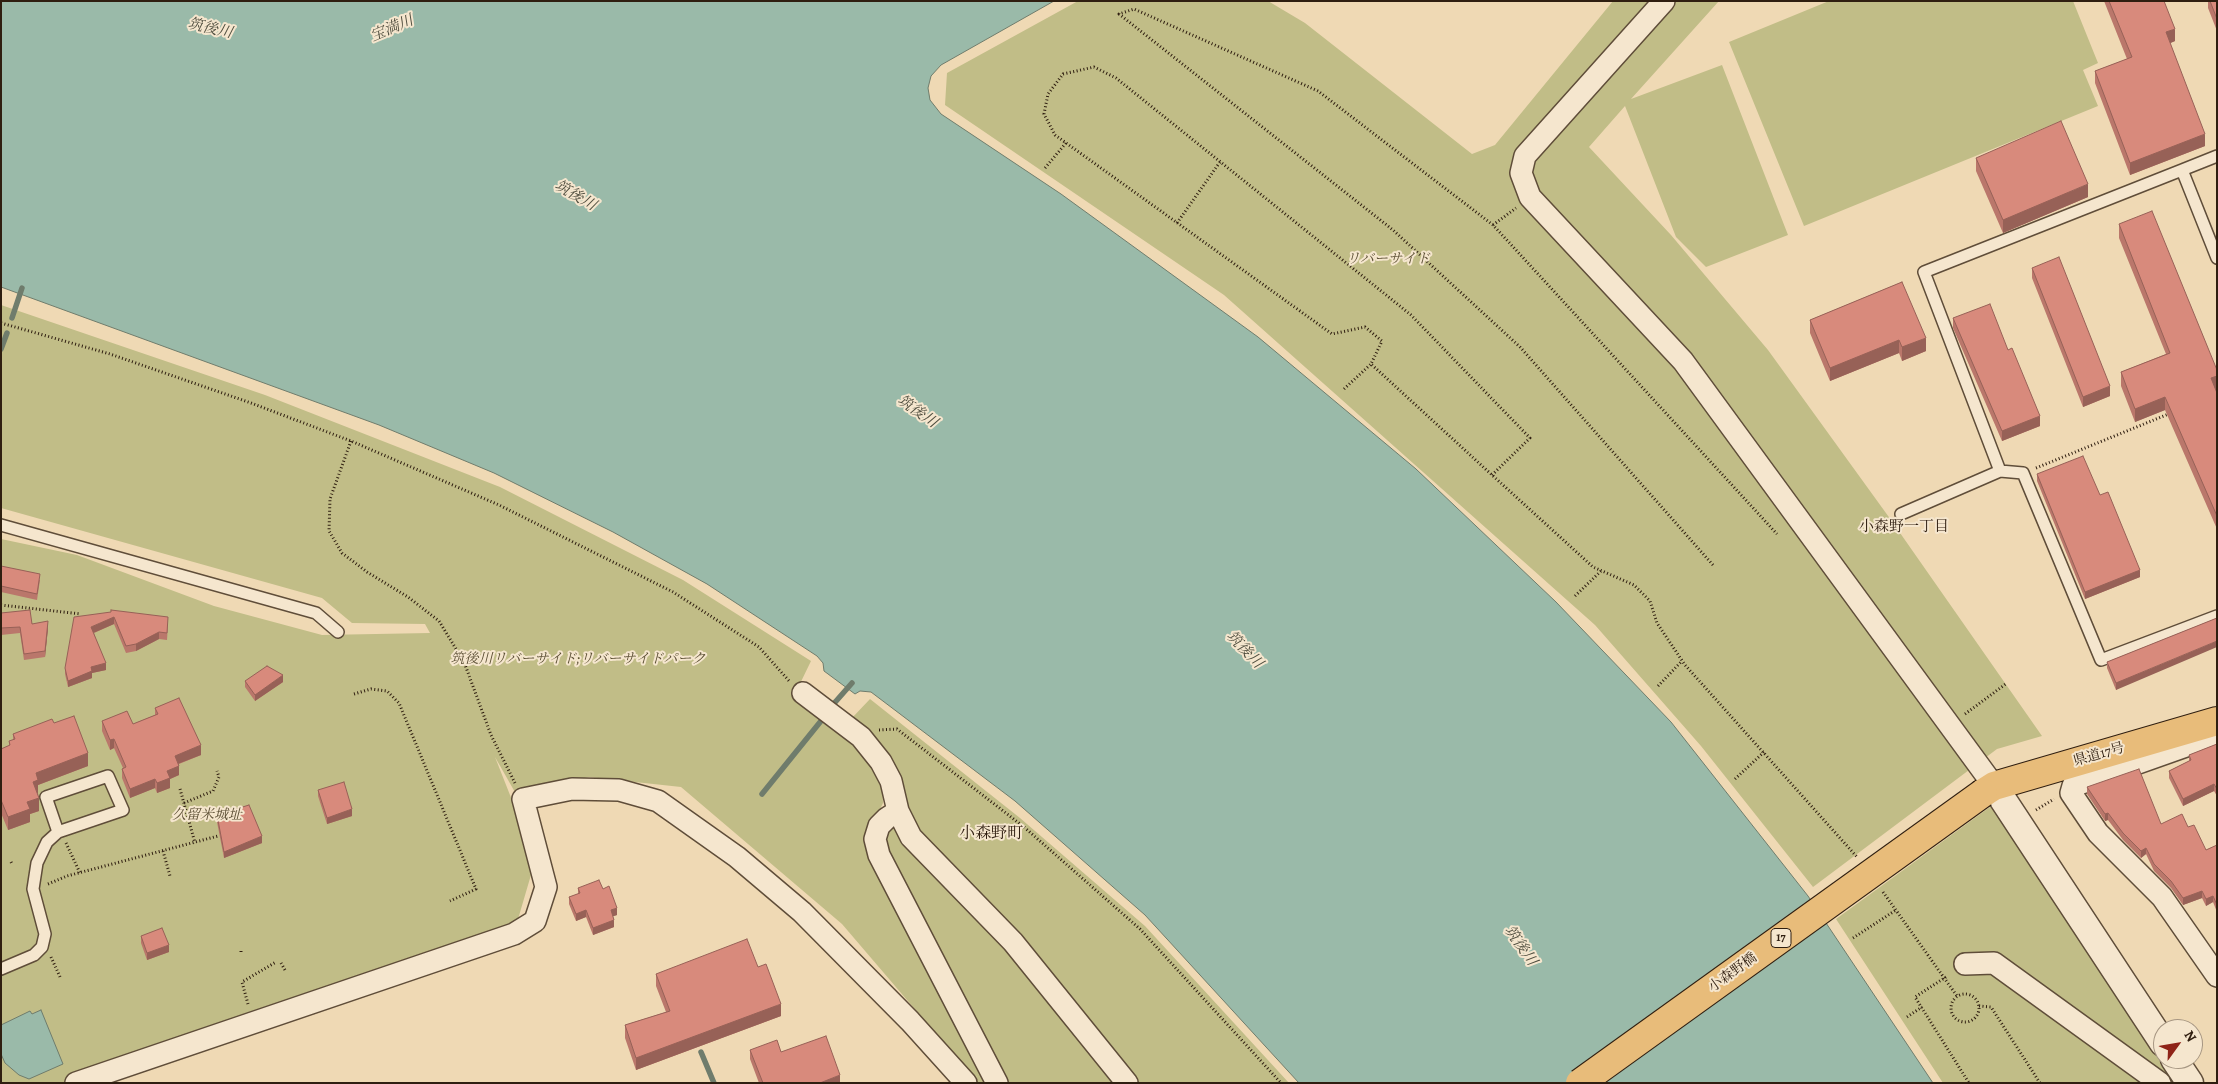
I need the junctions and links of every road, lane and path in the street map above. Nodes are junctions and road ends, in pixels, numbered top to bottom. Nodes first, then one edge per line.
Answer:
1 (1664, 1) edge
2 (1066, 143) junction
3 (2217, 156) edge
4 (1220, 162) junction
5 (1046, 168) dead end
6 (2182, 170) junction
7 (1530, 196) junction
8 (1177, 223) junction
9 (1493, 225) junction
10 (2217, 258) edge
11 (1, 323) edge
12 (1371, 364) junction
13 (1344, 388) dead end
14 (2173, 412) edge
15 (351, 441) junction
16 (2000, 471) junction
17 (2022, 473) junction
18 (1492, 475) junction
19 (1902, 514) dead end
20 (1, 525) edge
21 (1777, 534) dead end
22 (1713, 565) dead end
23 (1601, 571) junction
24 (1576, 596) dead end
25 (1, 605) edge
26 (81, 614) edge
27 (2217, 616) edge
28 (338, 632) dead end
29 (1682, 661) junction
30 (2007, 683) dead end
31 (1658, 686) dead end
32 (803, 693) joint
33 (354, 694) dead end
34 (2217, 721) edge
35 (1949, 726) junction
36 (2217, 735) edge
37 (861, 737) junction
38 (1764, 752) junction
39 (217, 771) dead end
40 (1735, 779) dead end
41 (2073, 786) junction
42 (180, 789) dead end
43 (1988, 789) junction
44 (523, 799) junction
45 (184, 803) junction
46 (898, 812) junction
47 (2028, 816) dead end
48 (59, 831) junction
49 (218, 836) edge
50 (195, 842) junction
51 (163, 851) junction
52 (1858, 858) dead end
53 (80, 873) junction
54 (170, 876) dead end
55 (54, 882) dead end
56 (1880, 888) dead end
57 (450, 901) dead end
58 (1896, 910) junction
59 (1853, 938) dead end
60 (276, 962) dead end
61 (281, 963) dead end
62 (1965, 964) joint
63 (1, 969) edge
64 (284, 970) dead end
65 (2217, 976) edge
66 (1945, 978) junction
67 (1957, 996) junction
68 (1979, 1006) junction
69 (1922, 1008) junction
70 (1907, 1017) dead end
71 (254, 1024) junction
72 (2153, 1028) edge
73 (2181, 1069) edge
74 (76, 1083) edge
75 (966, 1083) edge
76 (997, 1083) edge
77 (1127, 1083) edge
78 (1281, 1083) edge
79 (1580, 1083) edge
80 (1969, 1083) edge
81 (2040, 1083) edge
82 (2160, 1083) edge
83 (2190, 1083) edge

1 - 7 street
2 - 4 path
2 - 5 path
2 - 8 path
3 - 6 lane
4 - 8 path
4 - 18 path
6 - 10 lane
6 - 16 lane
7 - 9 path
7 - 35 street
8 - 12 path
9 - 21 path
9 - 22 path
11 - 15 path
12 - 13 path
12 - 18 path
14 - 17 path
15 - 32 path
15 - 44 path
16 - 17 lane
16 - 19 lane
17 - 27 lane
18 - 23 path
20 - 28 lane
23 - 24 path
23 - 29 path
25 - 26 path
29 - 31 path
29 - 38 path
30 - 35 path
32 - 37 street
33 - 57 path
34 - 43 main road, 県道17号 / 17
35 - 43 street
36 - 41 street
37 - 46 street
37 - 78 path
38 - 40 path
38 - 52 path
39 - 45 path
41 - 47 path
41 - 65 street
42 - 45 path
43 - 72 street
43 - 79 main road, 小森野橋 / 17, bridge
44 - 71 street
44 - 75 street
45 - 50 path
46 - 76 street
46 - 77 street
48 - 48 lane
48 - 53 path
48 - 63 lane
49 - 50 path
50 - 51 path
51 - 53 path
51 - 54 path
53 - 55 path
56 - 58 path
58 - 59 path
58 - 66 path
60 - 71 path
61 - 64 path
62 - 66 path
62 - 82 street
66 - 67 path
66 - 69 path
67 - 68 path
67 - 68 path
68 - 81 path
69 - 70 path
69 - 80 path
71 - 74 street
73 - 83 street

